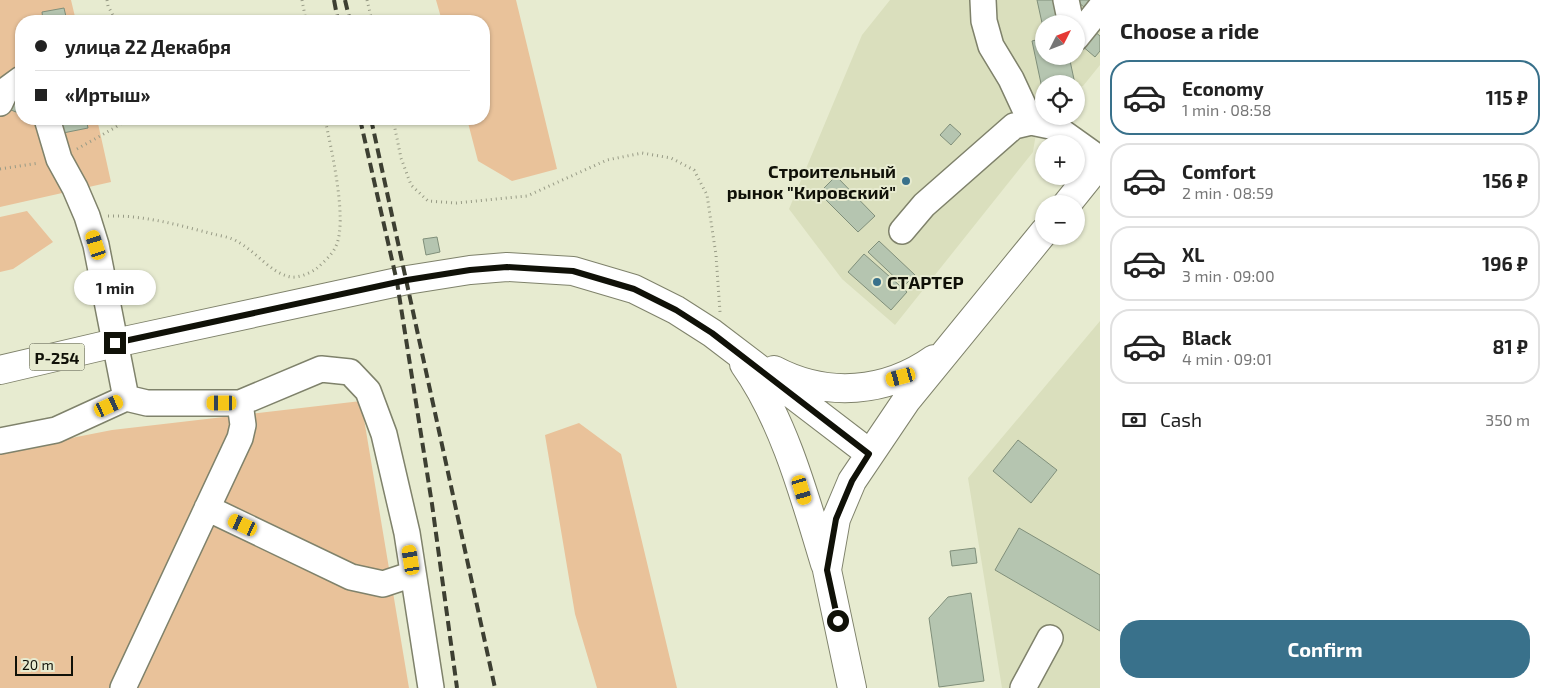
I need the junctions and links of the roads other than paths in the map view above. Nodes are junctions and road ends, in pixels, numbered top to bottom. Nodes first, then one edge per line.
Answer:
1 (983, 0) edge
2 (1066, 0) edge
3 (1100, 8) edge
4 (1069, 15) edge
5 (1085, 33) edge
6 (15, 83) edge
7 (0, 103) edge
8 (1031, 122) junction
9 (49, 125) edge
10 (1100, 159) edge
11 (1100, 163) edge
12 (1074, 195) edge
13 (902, 231) dead end
14 (1035, 243) edge
15 (722, 340) junction
16 (115, 343) junction
17 (950, 348) junction
18 (0, 370) edge
19 (126, 398) junction
20 (240, 403) junction
21 (0, 441) edge
22 (869, 454) junction
23 (207, 508) junction
24 (827, 570) junction
25 (413, 574) junction
26 (1050, 638) dead end
27 (123, 688) edge
28 (431, 688) edge
29 (852, 688) edge
30 (1023, 688) edge

1 - 8 street
2 - 4 street
3 - 5 street
6 - 7 street
8 - 10 street
8 - 13 street
9 - 16 street
11 - 12 main road
14 - 17 main road
15 - 16 main road, Р-254
15 - 17 main road
15 - 22 main road, Р-254
15 - 24 main road
16 - 18 main road, Р-254
16 - 19 street
17 - 22 main road
19 - 20 street
19 - 21 street
20 - 23 street
20 - 25 street
22 - 24 main road
23 - 25 street
23 - 27 street
24 - 29 main road
25 - 28 street
26 - 30 street

